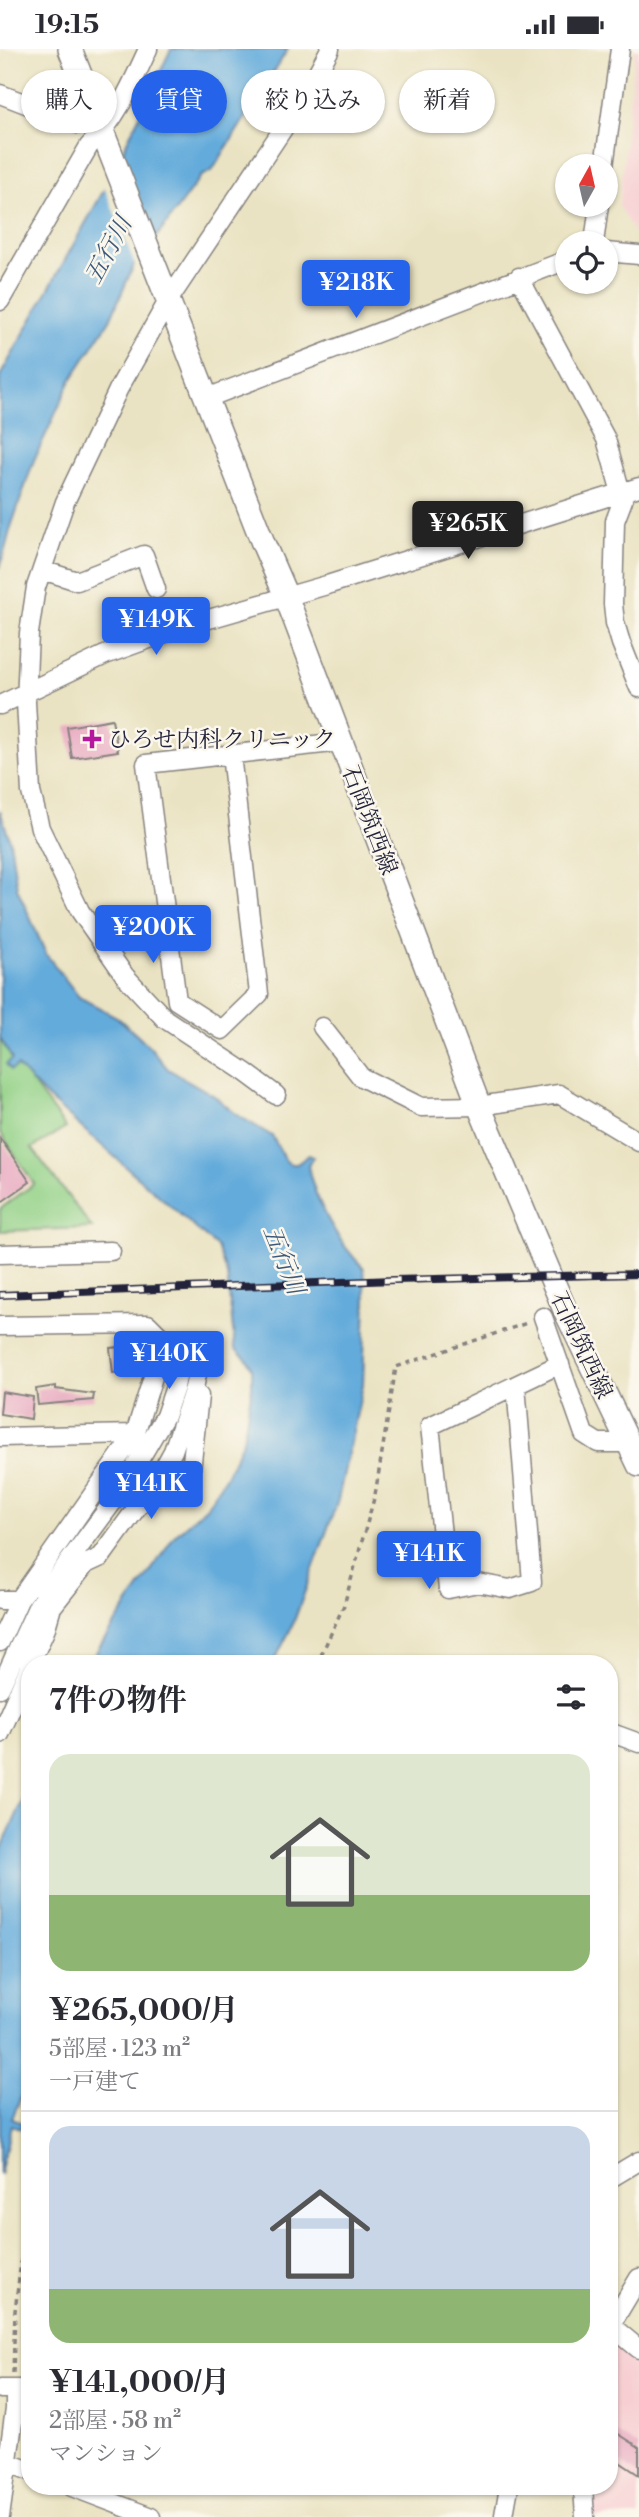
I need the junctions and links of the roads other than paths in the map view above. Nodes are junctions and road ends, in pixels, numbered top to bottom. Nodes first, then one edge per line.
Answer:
1 (71, 49) edge
2 (148, 49) edge
3 (330, 49) edge
4 (620, 49) edge
5 (79, 70) edge
6 (0, 94) edge
7 (21, 102) edge
8 (117, 110) edge
9 (100, 133) edge
10 (103, 133) edge
11 (606, 154) edge
12 (618, 253) edge
13 (639, 255) edge
14 (555, 264) edge
15 (519, 277) junction
16 (167, 297) junction
17 (0, 301) edge
18 (207, 398) junction
19 (639, 487) edge
20 (628, 500) edge
21 (42, 570) junction
22 (156, 589) dead end
23 (286, 596) junction
24 (639, 688) edge
25 (22, 693) junction
26 (0, 705) edge
27 (341, 742) junction
28 (231, 755) junction
29 (323, 1027) dead end
30 (276, 1095) dead end
31 (480, 1106) junction
32 (639, 1142) edge
33 (111, 1251) dead end
34 (0, 1254) edge
35 (542, 1317) road end
36 (0, 1327) edge
37 (160, 1347) junction
38 (182, 1351) dead end
39 (559, 1364) junction
40 (198, 1368) junction
41 (516, 1385) junction
42 (135, 1434) junction
43 (0, 1437) edge
44 (627, 1443) junction
45 (638, 1466) edge
46 (189, 1490) dead end
47 (36, 1598) junction
48 (0, 1600) edge
49 (0, 1642) edge
50 (31, 1655) edge
51 (21, 1686) edge
52 (0, 1688) edge
53 (0, 1734) edge
54 (618, 1735) edge
55 (639, 1743) edge
56 (639, 2161) edge
57 (618, 2174) edge
58 (639, 2278) edge
59 (618, 2312) edge
60 (618, 2333) edge
61 (639, 2349) edge
62 (12, 2389) edge
63 (6, 2462) junction
64 (21, 2468) edge
65 (93, 2495) edge
66 (508, 2495) edge
67 (584, 2495) edge
68 (504, 2515) dead end
69 (0, 2517) edge
70 (152, 2517) edge
71 (585, 2517) edge

1 - 5 main road, 石岡筑西線
2 - 8 street
3 - 16 street
4 - 11 street
6 - 7 street
9 - 17 street
10 - 16 main road, 石岡筑西線
12 - 13 street
14 - 15 street
15 - 18 street
15 - 20 street
16 - 18 main road, 石岡筑西線
16 - 21 street
18 - 23 main road, 石岡筑西線
19 - 20 street
20 - 23 street
20 - 24 street
21 - 22 street
21 - 25 street
23 - 25 street
23 - 27 main road, 石岡筑西線
25 - 26 street
25 - 30 street
27 - 28 street
27 - 31 main road, 石岡筑西線
28 - 28 street
29 - 31 street
31 - 32 street
31 - 44 main road, 石岡筑西線
33 - 34 street
35 - 39 street
36 - 37 street
37 - 40 street
37 - 42 street
38 - 47 street
39 - 41 street
39 - 44 street
40 - 46 street
40 - 47 street
41 - 41 street
42 - 43 street
42 - 47 street
44 - 45 main road, 石岡筑西線
47 - 48 street
47 - 49 street
47 - 50 street
47 - 52 street
51 - 53 street
54 - 55 street
56 - 57 street
58 - 59 street
60 - 61 street
62 - 63 street
63 - 64 street
63 - 69 street
65 - 70 street
66 - 68 street
67 - 71 street

